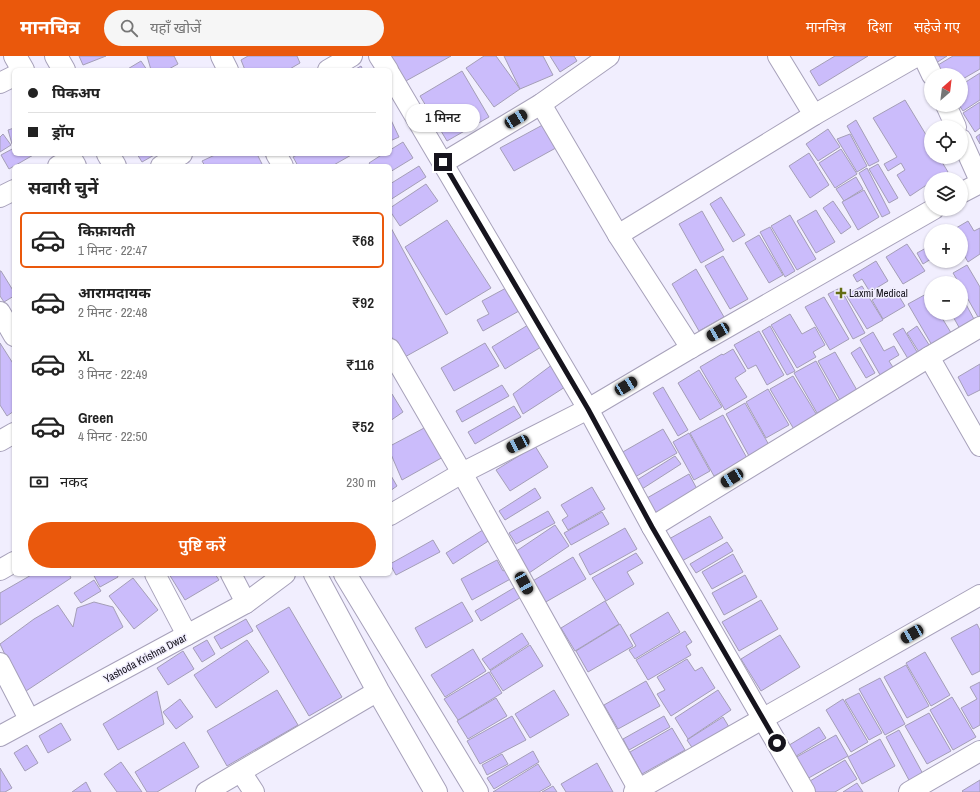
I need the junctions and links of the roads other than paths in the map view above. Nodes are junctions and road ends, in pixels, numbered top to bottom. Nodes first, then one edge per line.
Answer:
1 (15, 56) edge
2 (56, 56) edge
3 (221, 56) edge
4 (352, 56) edge
5 (379, 56) edge
6 (609, 56) edge
7 (778, 56) edge
8 (917, 56) edge
9 (924, 56) edge
10 (22, 68) edge
11 (63, 68) edge
12 (227, 68) edge
13 (331, 68) edge
14 (387, 68) edge
15 (929, 68) edge
16 (12, 77) edge
17 (392, 77) edge
18 (0, 83) edge
19 (541, 104) junction
20 (814, 115) junction
21 (968, 155) edge
22 (178, 156) edge
23 (443, 162) junction
24 (164, 164) edge
25 (980, 182) edge
26 (968, 189) edge
27 (12, 191) edge
28 (0, 197) edge
29 (924, 215) edge
30 (618, 235) junction
31 (0, 312) edge
32 (980, 327) edge
33 (12, 333) edge
34 (690, 348) junction
35 (392, 352) edge
36 (929, 357) junction
37 (588, 409) junction
38 (12, 434) edge
39 (0, 441) edge
40 (980, 446) edge
41 (462, 473) junction
42 (392, 514) edge
43 (652, 527) junction
44 (12, 563) edge
45 (0, 570) edge
46 (156, 576) edge
47 (232, 576) edge
48 (283, 576) edge
49 (316, 576) edge
50 (346, 576) edge
51 (980, 595) edge
52 (246, 603) junction
53 (187, 635) junction
54 (0, 663) edge
55 (378, 691) junction
56 (764, 719) junction
57 (29, 720) junction
58 (0, 736) edge
59 (980, 751) edge
60 (241, 772) junction
61 (637, 791) edge
62 (206, 792) edge
63 (254, 792) edge
64 (436, 792) edge
65 (477, 792) edge
66 (805, 792) edge
67 (909, 792) edge

1 - 10 main road
2 - 11 main road
3 - 12 street
4 - 13 street
5 - 14 street
6 - 19 street
7 - 20 street
8 - 20 street
9 - 15 street
16 - 18 street
17 - 23 street
19 - 23 street
19 - 30 street
20 - 30 street
21 - 25 street
22 - 24 street
23 - 37 street
25 - 26 street
27 - 28 street
29 - 34 street
30 - 34 street
31 - 33 street
32 - 36 street
34 - 37 street
35 - 41 street
36 - 40 street
36 - 43 street
37 - 41 street
37 - 43 street
38 - 39 street
41 - 42 street
41 - 61 street
43 - 56 street
44 - 45 street
46 - 53 street
47 - 52 street
48 - 52 street, Yashoda Krishna Dwar
49 - 55 main road
50 - 65 main road
51 - 56 street
52 - 53 street, Yashoda Krishna Dwar
53 - 57 street, Yashoda Krishna Dwar
54 - 57 street
55 - 60 street
55 - 64 main road
56 - 61 street
56 - 66 street
57 - 58 street, Yashoda Krishna Dwar
59 - 67 street
60 - 62 street
60 - 63 street

